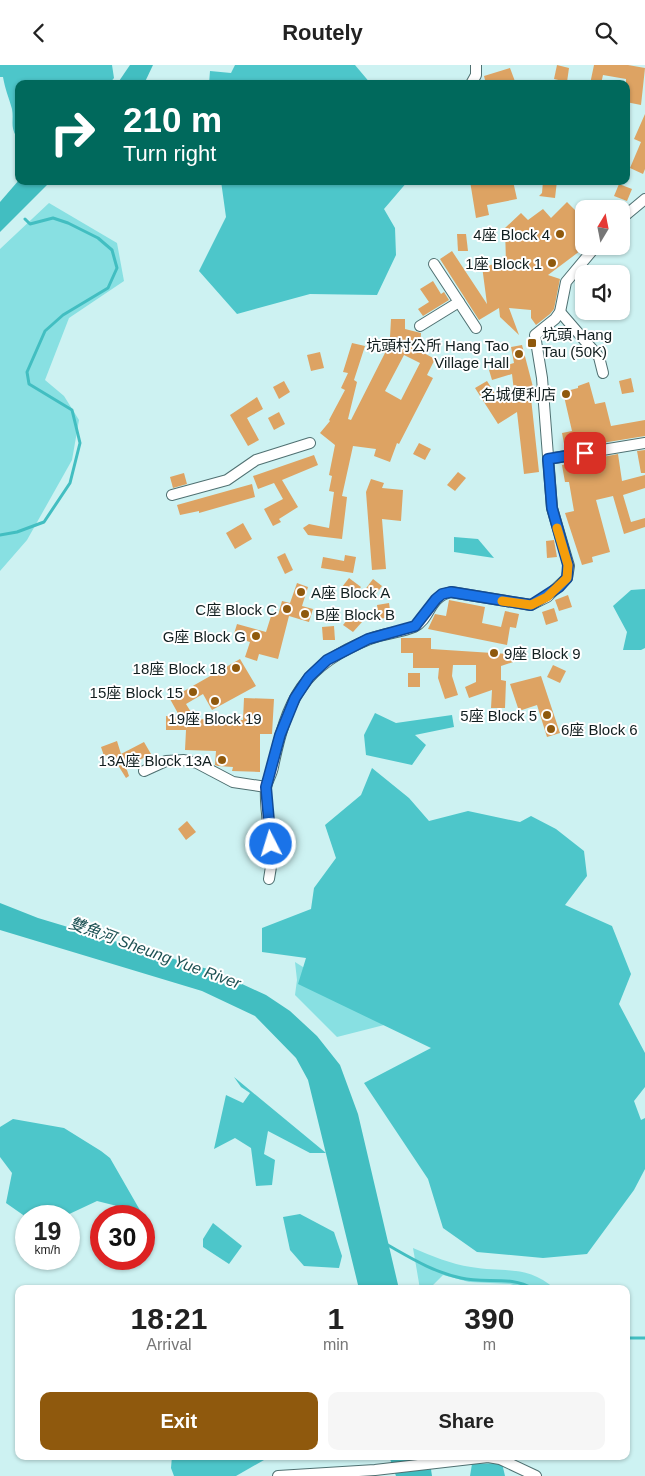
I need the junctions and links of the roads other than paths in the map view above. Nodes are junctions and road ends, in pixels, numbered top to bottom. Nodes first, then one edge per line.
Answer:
1 (476, 65) edge
2 (473, 80) edge
3 (645, 199) edge
4 (630, 212) edge
5 (588, 255) edge
6 (434, 264) dead end
7 (459, 302) junction
8 (560, 312) junction
9 (420, 326) dead end
10 (476, 328) dead end
11 (603, 373) dead end
12 (310, 443) dead end
13 (645, 443) edge
14 (548, 459) junction
15 (172, 495) dead end
16 (144, 771) dead end
17 (266, 787) junction
18 (269, 879) dead end
19 (461, 1460) edge
20 (502, 1460) edge
21 (278, 1476) edge
22 (536, 1476) edge

1 - 2 street
3 - 4 street
5 - 8 street
6 - 7 street
7 - 9 street
7 - 10 street
8 - 11 street
8 - 14 street
12 - 15 street
13 - 14 street
14 - 17 street
16 - 17 street
17 - 18 street
19 - 21 street
20 - 22 street

